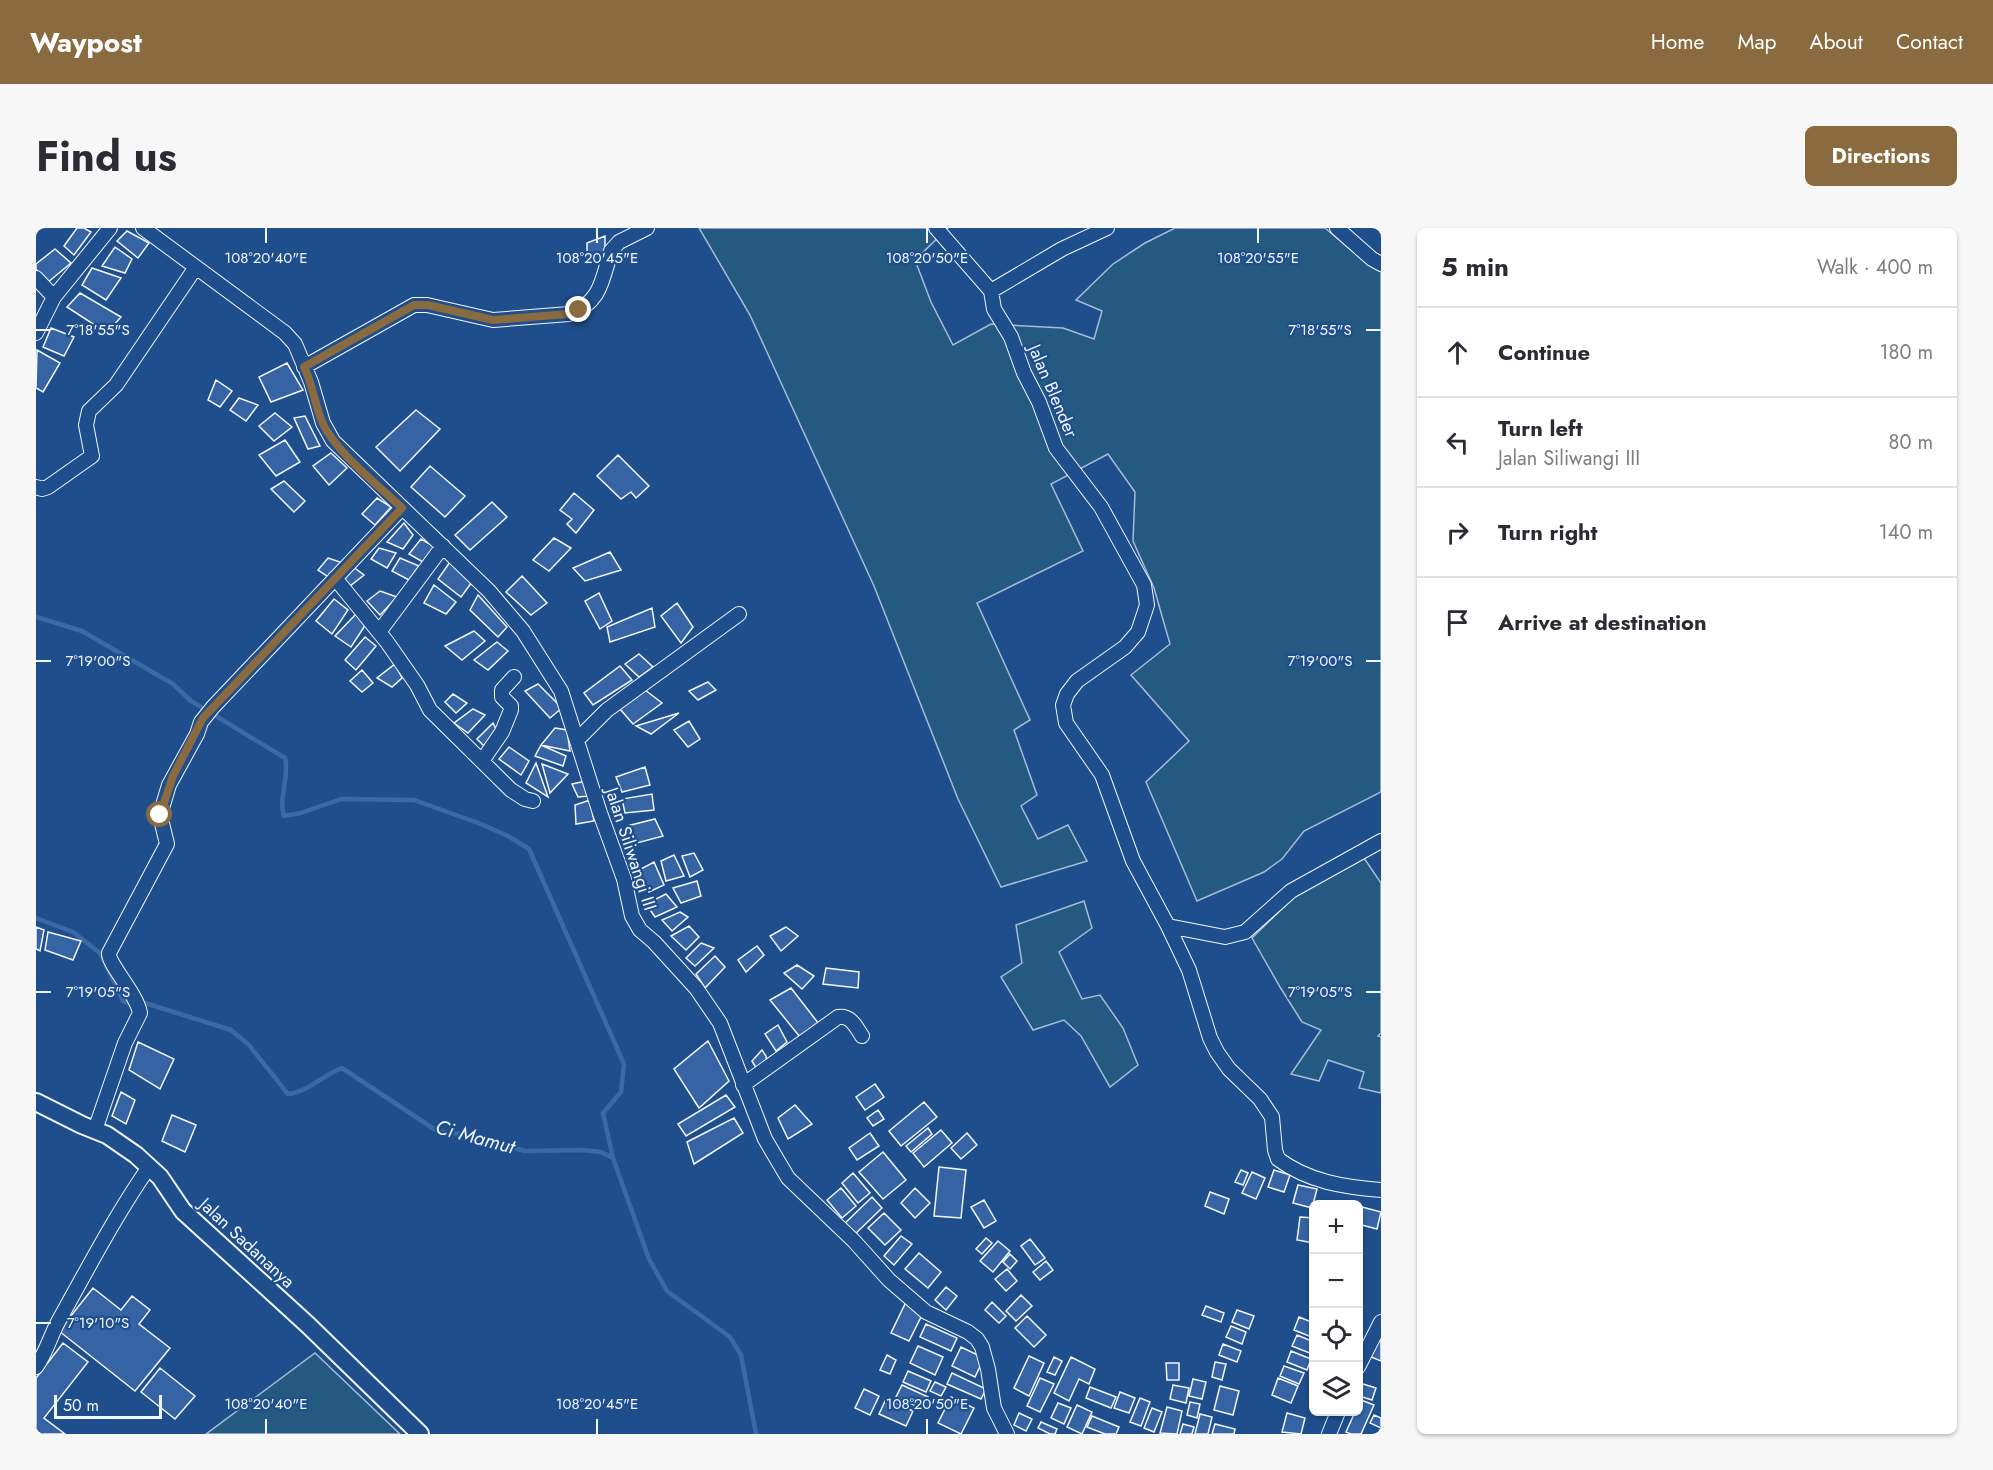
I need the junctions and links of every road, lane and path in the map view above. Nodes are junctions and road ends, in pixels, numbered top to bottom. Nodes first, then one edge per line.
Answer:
1 (110, 228) edge
2 (142, 228) edge
3 (647, 228) edge
4 (936, 228) edge
5 (1107, 228) edge
6 (1337, 228) edge
7 (1381, 264) edge
8 (196, 267) junction
9 (36, 278) edge
10 (991, 291) junction
11 (54, 297) junction
12 (36, 333) edge
13 (304, 367) junction
14 (36, 488) edge
15 (402, 508) junction
16 (443, 546) junction
17 (335, 578) junction
18 (740, 614) dead end
19 (379, 632) junction
20 (514, 677) dead end
21 (577, 740) junction
22 (482, 761) junction
23 (533, 801) dead end
24 (1381, 841) edge
25 (1168, 926) junction
26 (862, 1036) dead end
27 (744, 1085) junction
28 (36, 1102) edge
29 (94, 1130) junction
30 (149, 1167) junction
31 (1381, 1190) edge
32 (1381, 1322) edge
33 (1361, 1362) edge
34 (36, 1367) edge
35 (1336, 1416) edge
36 (420, 1434) edge
37 (1007, 1434) edge
38 (1329, 1434) edge

1 - 11 street
2 - 8 street
3 - 13 street
4 - 10 street
5 - 10 street
6 - 7 street
8 - 13 street, Jalan Siliwangi III
8 - 14 street
9 - 11 street
10 - 25 street, Jalan Blender
11 - 12 street
13 - 15 street, Jalan Siliwangi III
15 - 16 street, Jalan Siliwangi III
15 - 17 street
16 - 19 street
16 - 21 street, Jalan Siliwangi III
17 - 19 street
17 - 29 street
18 - 21 street
19 - 22 street
20 - 22 street
21 - 27 street, Jalan Siliwangi III
22 - 23 street
24 - 25 street
25 - 31 street, Jalan Blender
26 - 27 street
27 - 37 street, Jalan Siliwangi III
28 - 29 street, Jalan Sadananya
29 - 30 street, Jalan Sadananya
30 - 34 street
30 - 36 street, Jalan Sadananya
32 - 33 street
35 - 38 street

